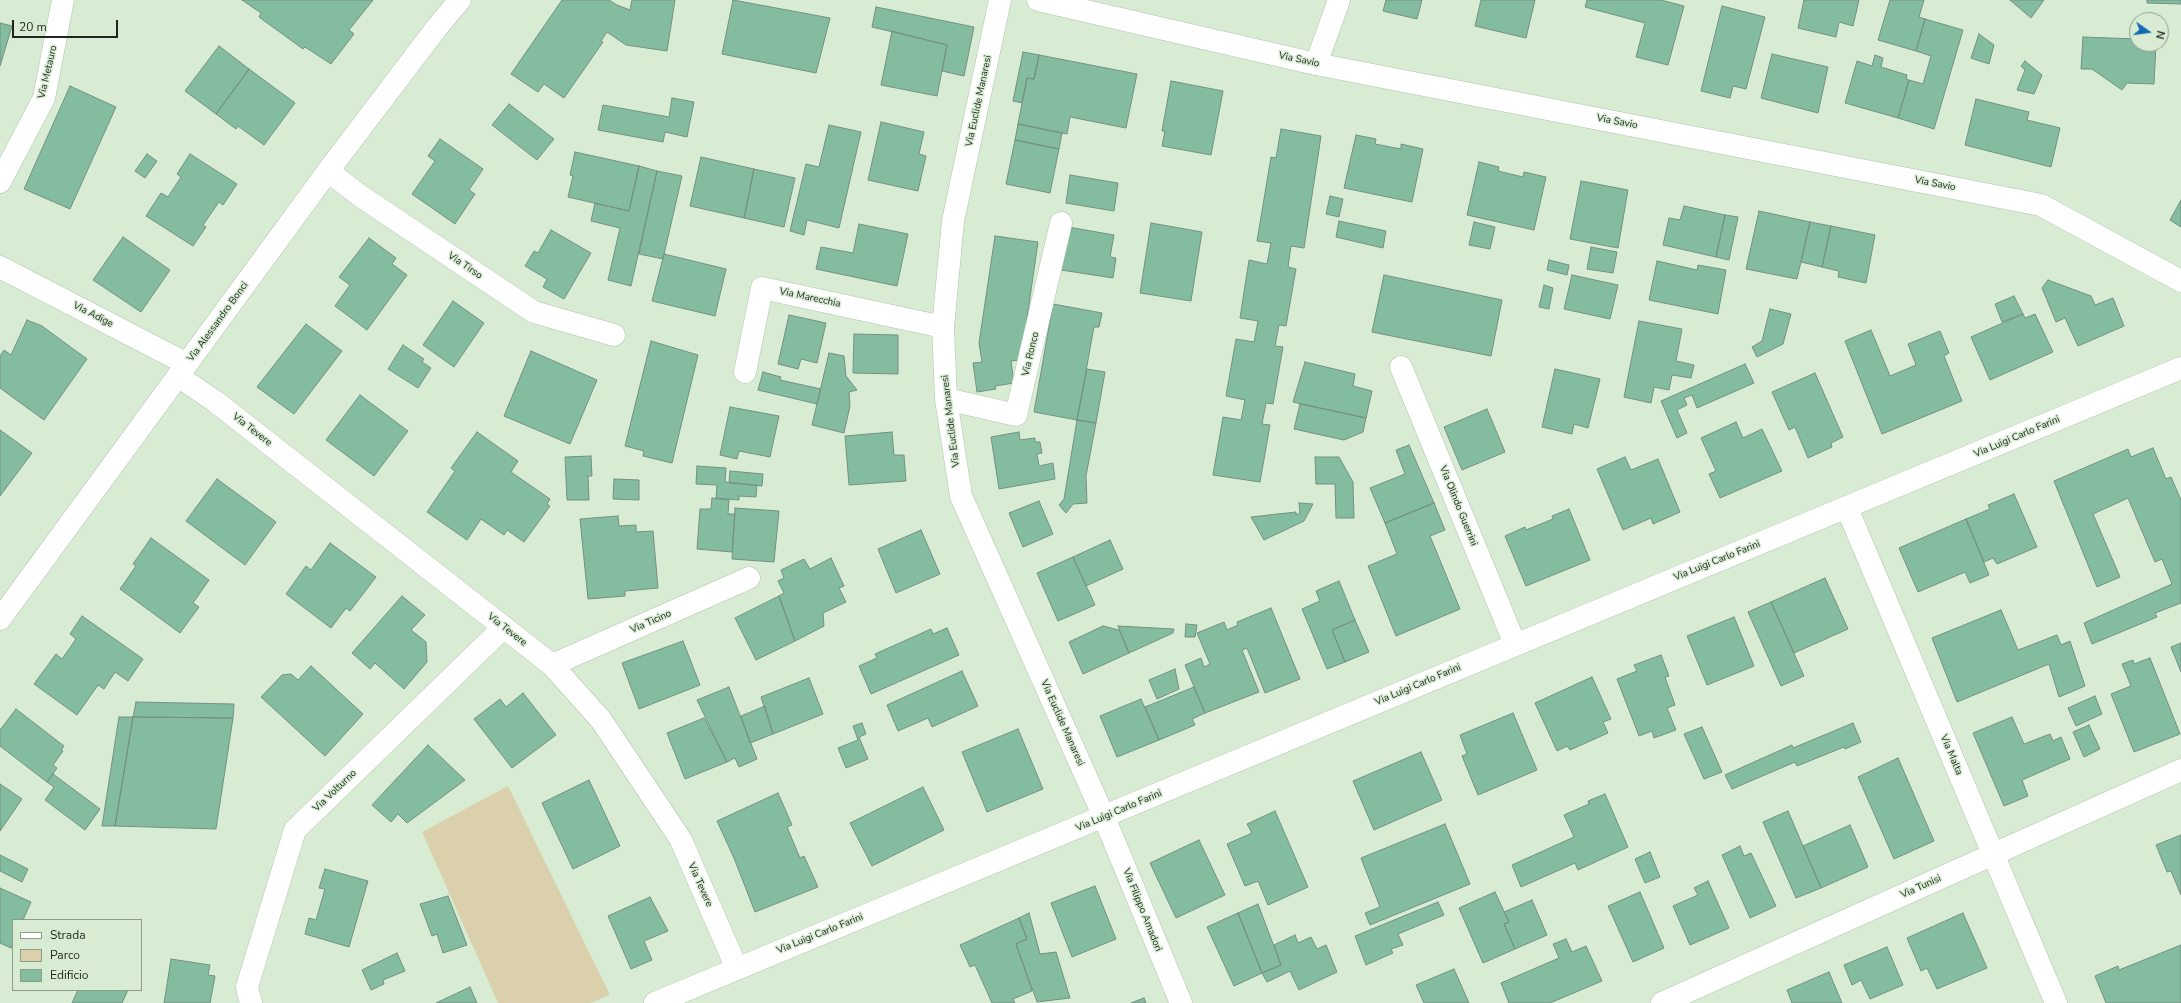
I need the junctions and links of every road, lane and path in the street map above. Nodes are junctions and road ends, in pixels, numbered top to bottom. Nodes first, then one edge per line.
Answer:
1 (63, 0) edge
2 (445, 0) edge
3 (460, 0) edge
4 (1000, 0) edge
5 (1038, 0) edge
6 (1339, 0) edge
7 (438, 26) junction
8 (1316, 64) junction
9 (328, 171) junction
10 (0, 182) edge
11 (1062, 223) dead end
12 (0, 267) edge
13 (2181, 281) edge
14 (943, 327) junction
15 (614, 335) dead end
16 (1401, 367) dead end
17 (2181, 368) edge
18 (183, 370) junction
19 (745, 372) dead end
20 (946, 399) junction
21 (1847, 508) junction
22 (749, 578) dead end
23 (0, 619) edge
24 (504, 627) junction
25 (1515, 644) junction
26 (552, 665) junction
27 (2181, 770) edge
28 (1104, 817) junction
29 (1993, 855) junction
30 (737, 969) junction
31 (251, 1003) edge
32 (655, 1003) edge
33 (1181, 1003) edge
34 (1663, 1003) edge
35 (2056, 1003) edge

1 - 10 street, Via Metauro
2 - 7 street, Via Alessandro Bonci
3 - 7 street, Via Alessandro Bonci
4 - 14 street, Via Euclide Manaresi
5 - 8 street, Via Savio
6 - 8 street
7 - 9 street, Via Alessandro Bonci
8 - 13 street, Via Savio
9 - 15 street, Via Tirso
9 - 18 street, Via Alessandro Bonci
11 - 20 street, Via Ronco
12 - 18 street, Via Adige
14 - 19 street, Via Marecchia
14 - 20 street, Via Euclide Manaresi
16 - 25 street, Via Olindo Guerrini
17 - 21 street, Via Luigi Carlo Farini
18 - 23 street, Via Alessandro Bonci
18 - 24 street, Via Tevere
20 - 28 street, Via Euclide Manaresi
21 - 25 street, Via Luigi Carlo Farini
21 - 29 street, Via Malta
22 - 26 street, Via Ticino
24 - 26 street, Via Tevere
24 - 31 street, Via Volturno
25 - 28 street, Via Luigi Carlo Farini
26 - 30 street, Via Tevere
27 - 29 street, Via Tunisi
28 - 30 street, Via Luigi Carlo Farini
28 - 33 street, Via Filippo Amadori
29 - 34 street, Via Tunisi
29 - 35 street, Via Malta
30 - 32 street, Via Luigi Carlo Farini

